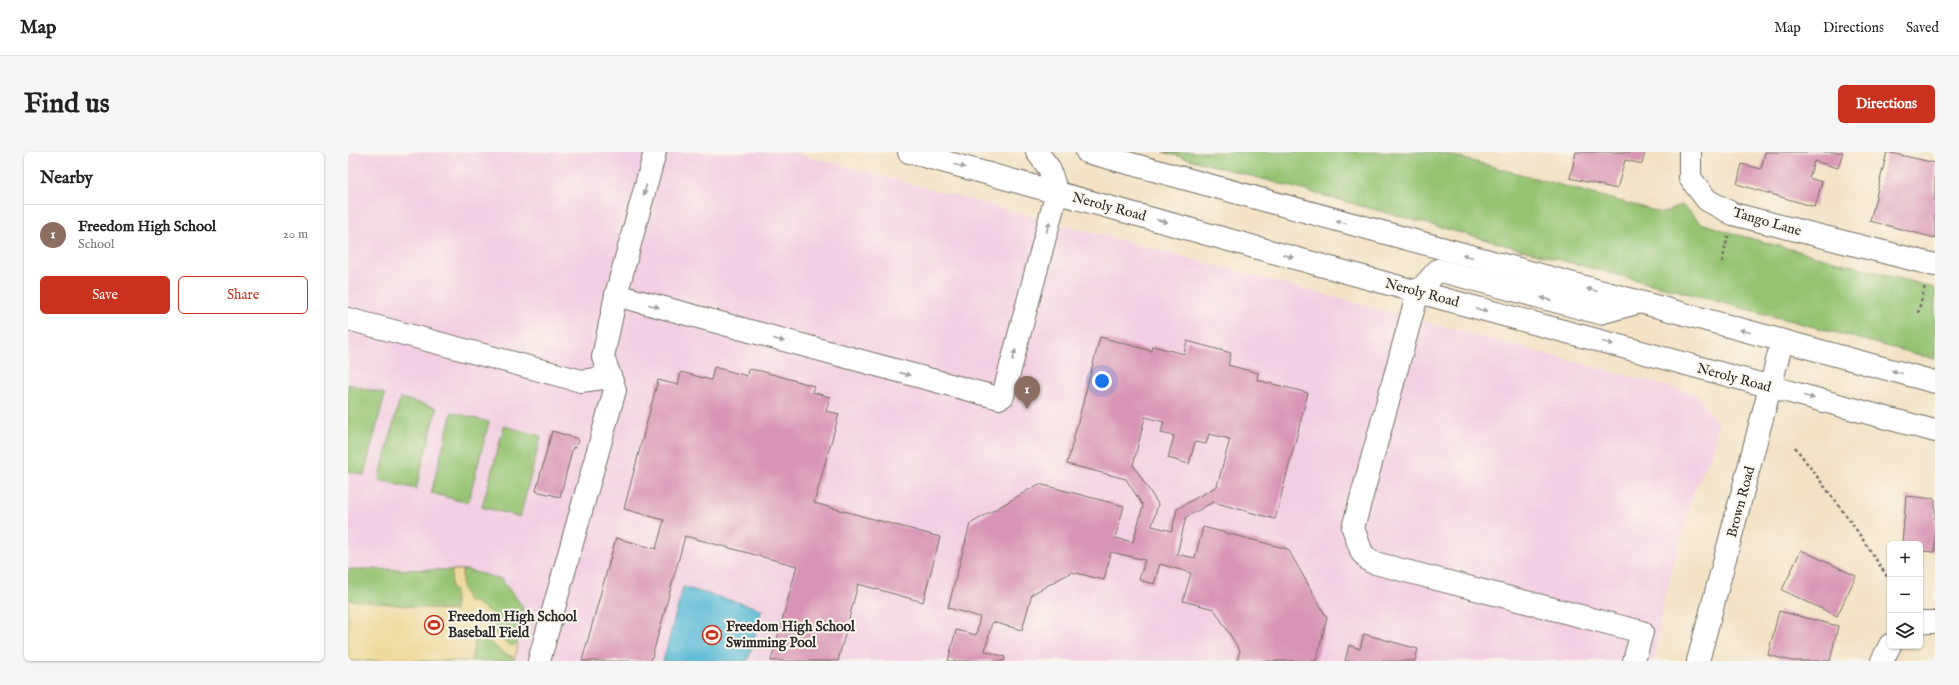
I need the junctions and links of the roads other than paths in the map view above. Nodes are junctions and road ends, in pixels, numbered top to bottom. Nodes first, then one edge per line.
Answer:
1 (655, 152) edge
2 (909, 152) edge
3 (1037, 152) edge
4 (1087, 152) edge
5 (1690, 152) edge
6 (1057, 192) junction
7 (1933, 265) edge
8 (1418, 292) junction
9 (616, 296) junction
10 (1638, 303) junction
11 (348, 319) edge
12 (1782, 342) junction
13 (610, 377) junction
14 (1935, 382) edge
15 (1771, 387) junction
16 (1935, 431) edge
17 (1923, 622) edge
18 (1935, 622) edge
19 (1888, 649) edge
20 (539, 661) edge
21 (1634, 661) edge
22 (1698, 661) edge
23 (1882, 661) edge

1 -> 9 street
2 -> 6 street, Neroly Road
3 - 6 street
10 -> 4 street
5 - 7 street, Tango Lane
6 -> 8 street, Neroly Road
9 -> 6 street
10 -> 8 street
8 -> 15 street, Neroly Road
8 - 21 street
9 - 13 street
12 -> 10 street
11 - 13 street
14 -> 12 street
12 - 15 street, Brown Road
13 - 20 street
15 -> 16 street, Neroly Road
15 - 22 street, Brown Road
17 - 18 street
19 - 23 street

